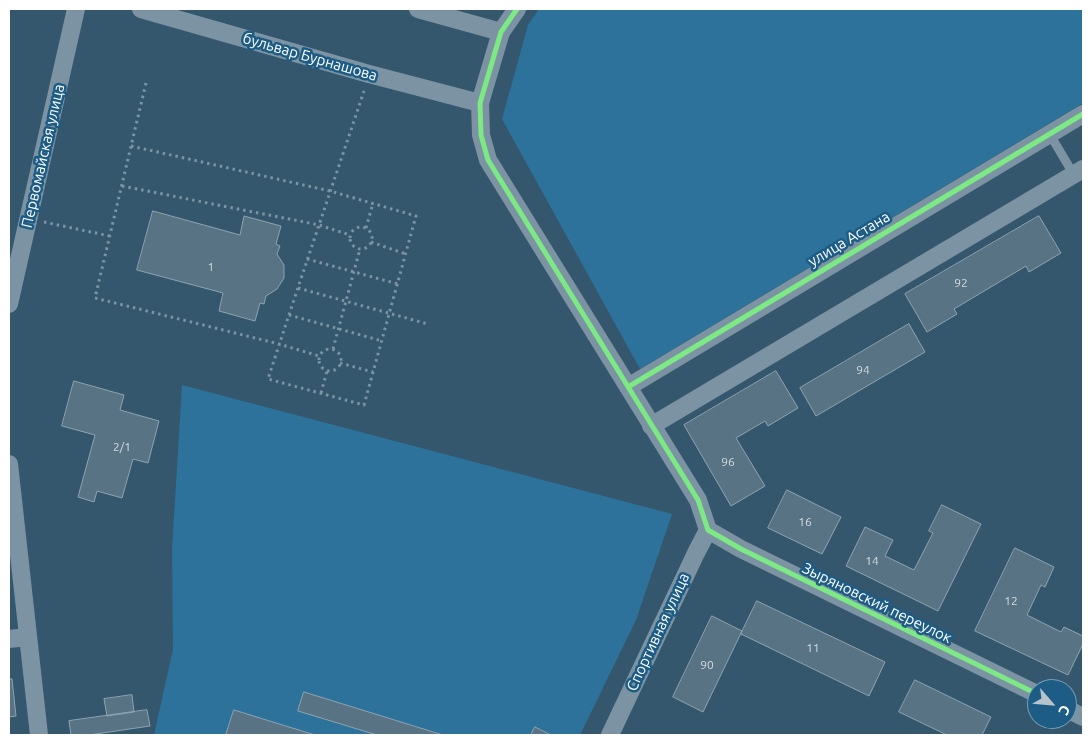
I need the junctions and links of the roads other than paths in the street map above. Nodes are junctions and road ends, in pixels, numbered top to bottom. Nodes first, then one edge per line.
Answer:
1 (76, 9) edge
2 (141, 9) edge
3 (418, 9) edge
4 (517, 9) edge
5 (500, 32) junction
6 (480, 103) junction
7 (1083, 114) edge
8 (1049, 133) junction
9 (1078, 172) edge
10 (9, 304) edge
11 (628, 387) junction
12 (651, 426) junction
13 (9, 464) edge
14 (708, 530) junction
15 (28, 636) junction
16 (9, 640) edge
17 (1027, 689) edge
18 (39, 735) edge
19 (610, 735) edge

1 - 10 street, Первомайская улица
2 - 6 street, бульвар Бурнашова
3 - 5 street
4 - 5 street
5 - 6 street
6 - 11 street
7 - 8 street, улица Астана
8 - 9 lane
8 - 11 street, улица Астана
9 - 12 street
11 - 12 street
12 - 14 street
13 - 15 street
14 - 17 street, Зыряновский переулок
14 - 19 street, Спортивная улица
15 - 16 street
15 - 18 street

